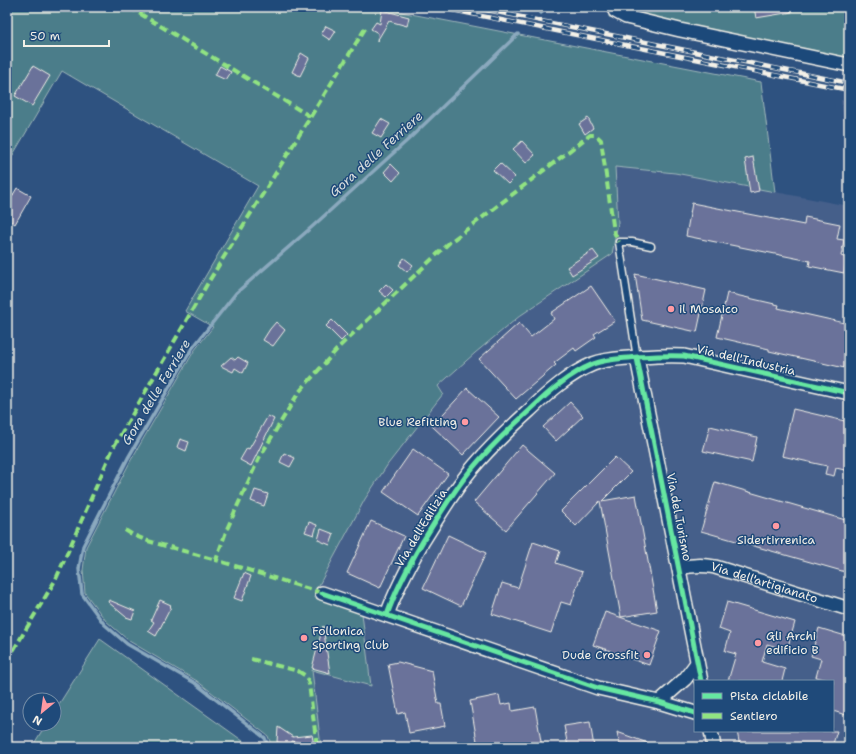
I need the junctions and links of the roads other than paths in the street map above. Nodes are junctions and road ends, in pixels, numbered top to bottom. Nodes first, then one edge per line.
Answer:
1 (615, 11) dead end
2 (849, 64) edge
3 (651, 246) dead end
4 (637, 358) junction
5 (849, 393) edge
6 (679, 568) junction
7 (322, 593) dead end
8 (849, 609) edge
9 (379, 614) junction
10 (697, 663) junction
11 (701, 680) edge
12 (659, 702) junction
13 (694, 713) edge
14 (711, 732) edge
15 (714, 747) edge

1 - 2 street
3 - 4 lane
4 - 5 street, Via dell'Industria
4 - 6 street, Via del Turismo
4 - 9 street, Via dell'Edilizia
6 - 8 street, Via dell'artigianato
6 - 10 street, Via del Turismo
7 - 9 street
9 - 12 street
10 - 11 street, Via del Turismo
10 - 12 street
12 - 13 street
14 - 15 street

